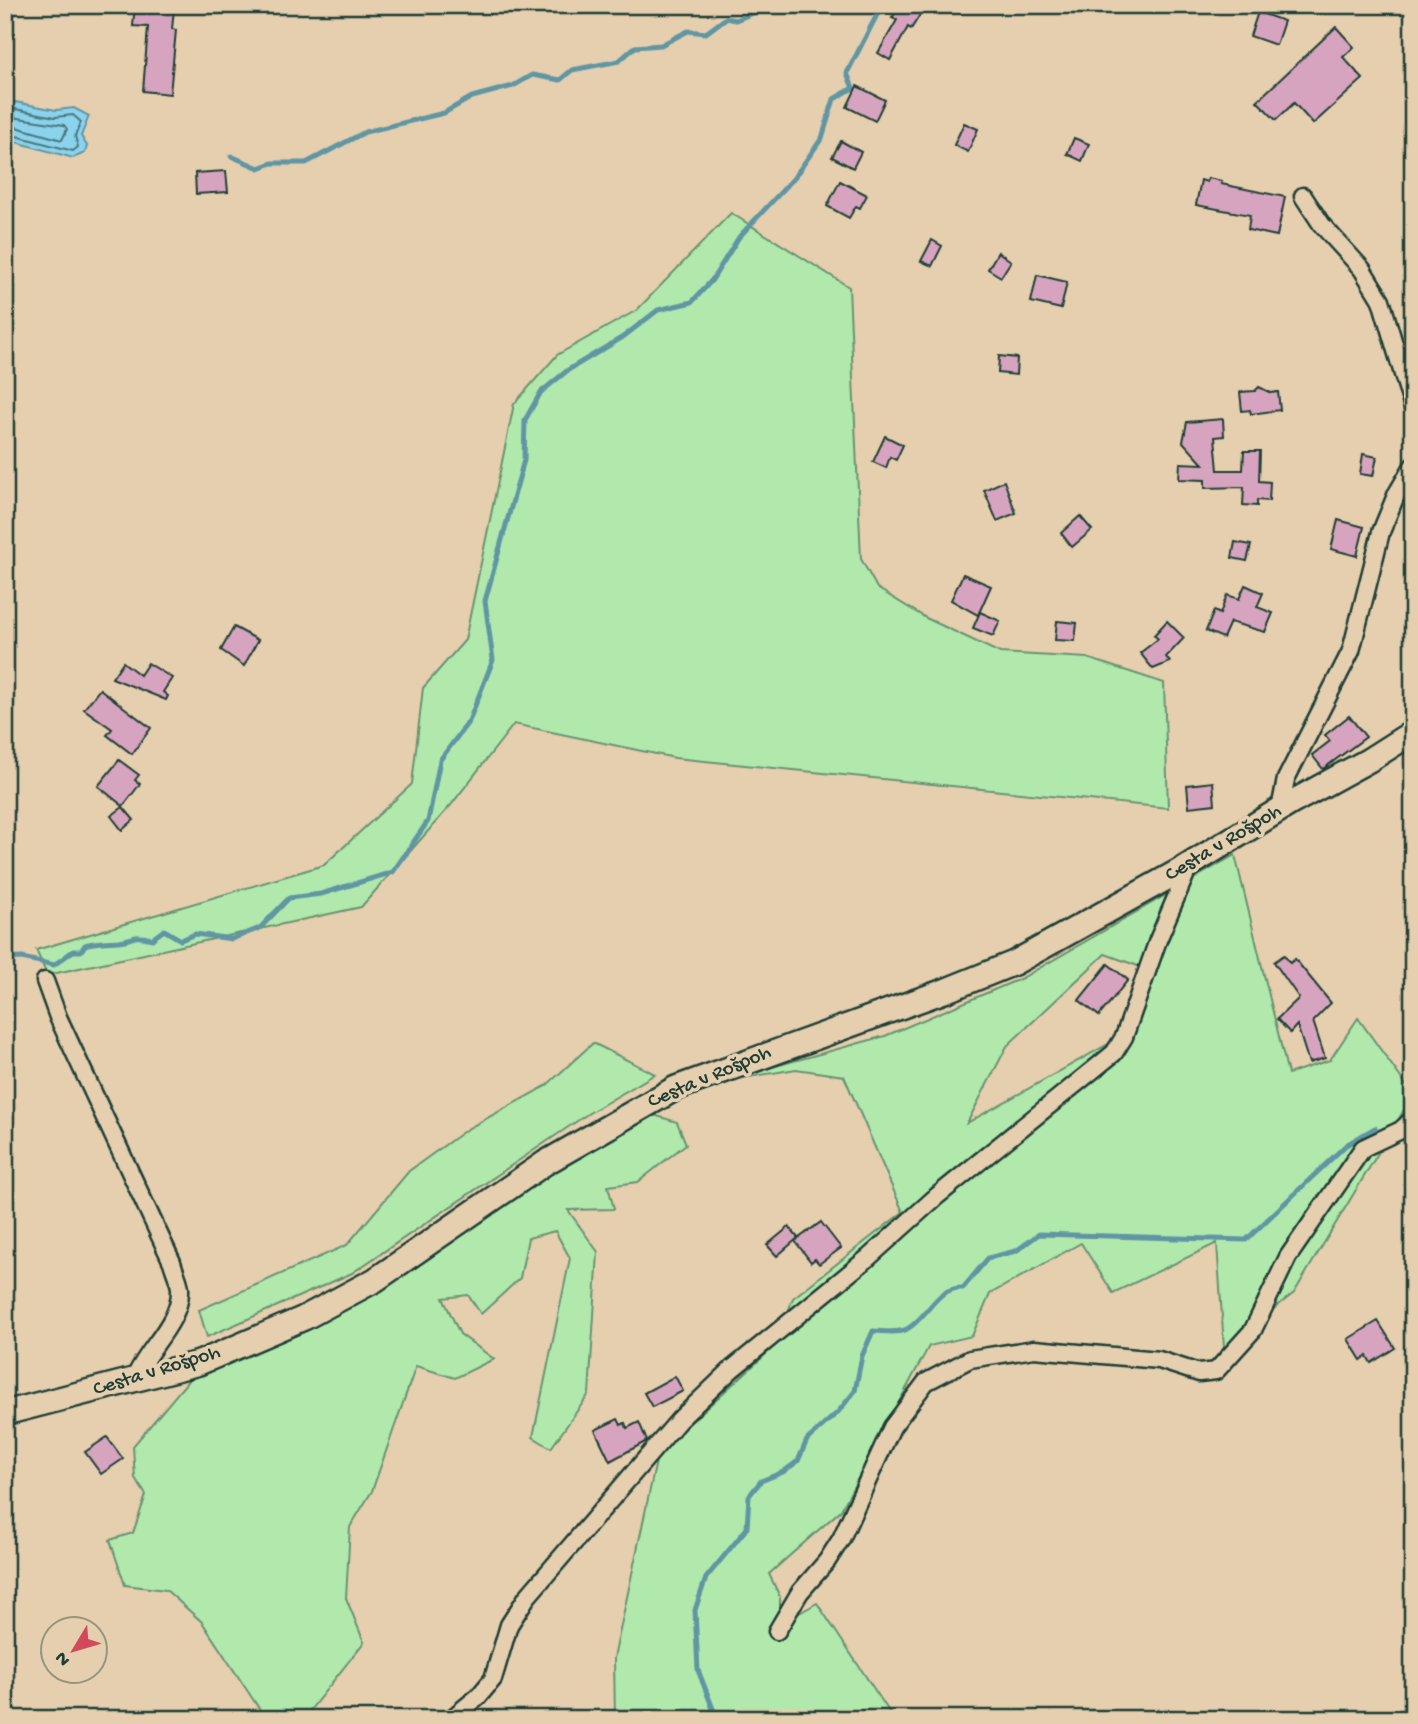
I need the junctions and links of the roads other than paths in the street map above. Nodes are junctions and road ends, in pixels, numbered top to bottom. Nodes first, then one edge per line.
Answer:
1 (1304, 196) dead end
2 (1413, 408) edge
3 (1413, 466) edge
4 (1413, 732) edge
5 (1280, 809) junction
6 (1183, 869) junction
7 (45, 981) dead end
8 (1413, 1119) edge
9 (134, 1380) junction
10 (5, 1413) edge
11 (777, 1632) dead end
12 (451, 1719) edge

1 - 2 street
3 - 5 street
4 - 5 street, Cesta v Rošpoh
5 - 6 street, Cesta v Rošpoh
6 - 9 street, Cesta v Rošpoh
6 - 12 street
7 - 9 street
8 - 11 street
9 - 10 street, Cesta v Rošpoh

